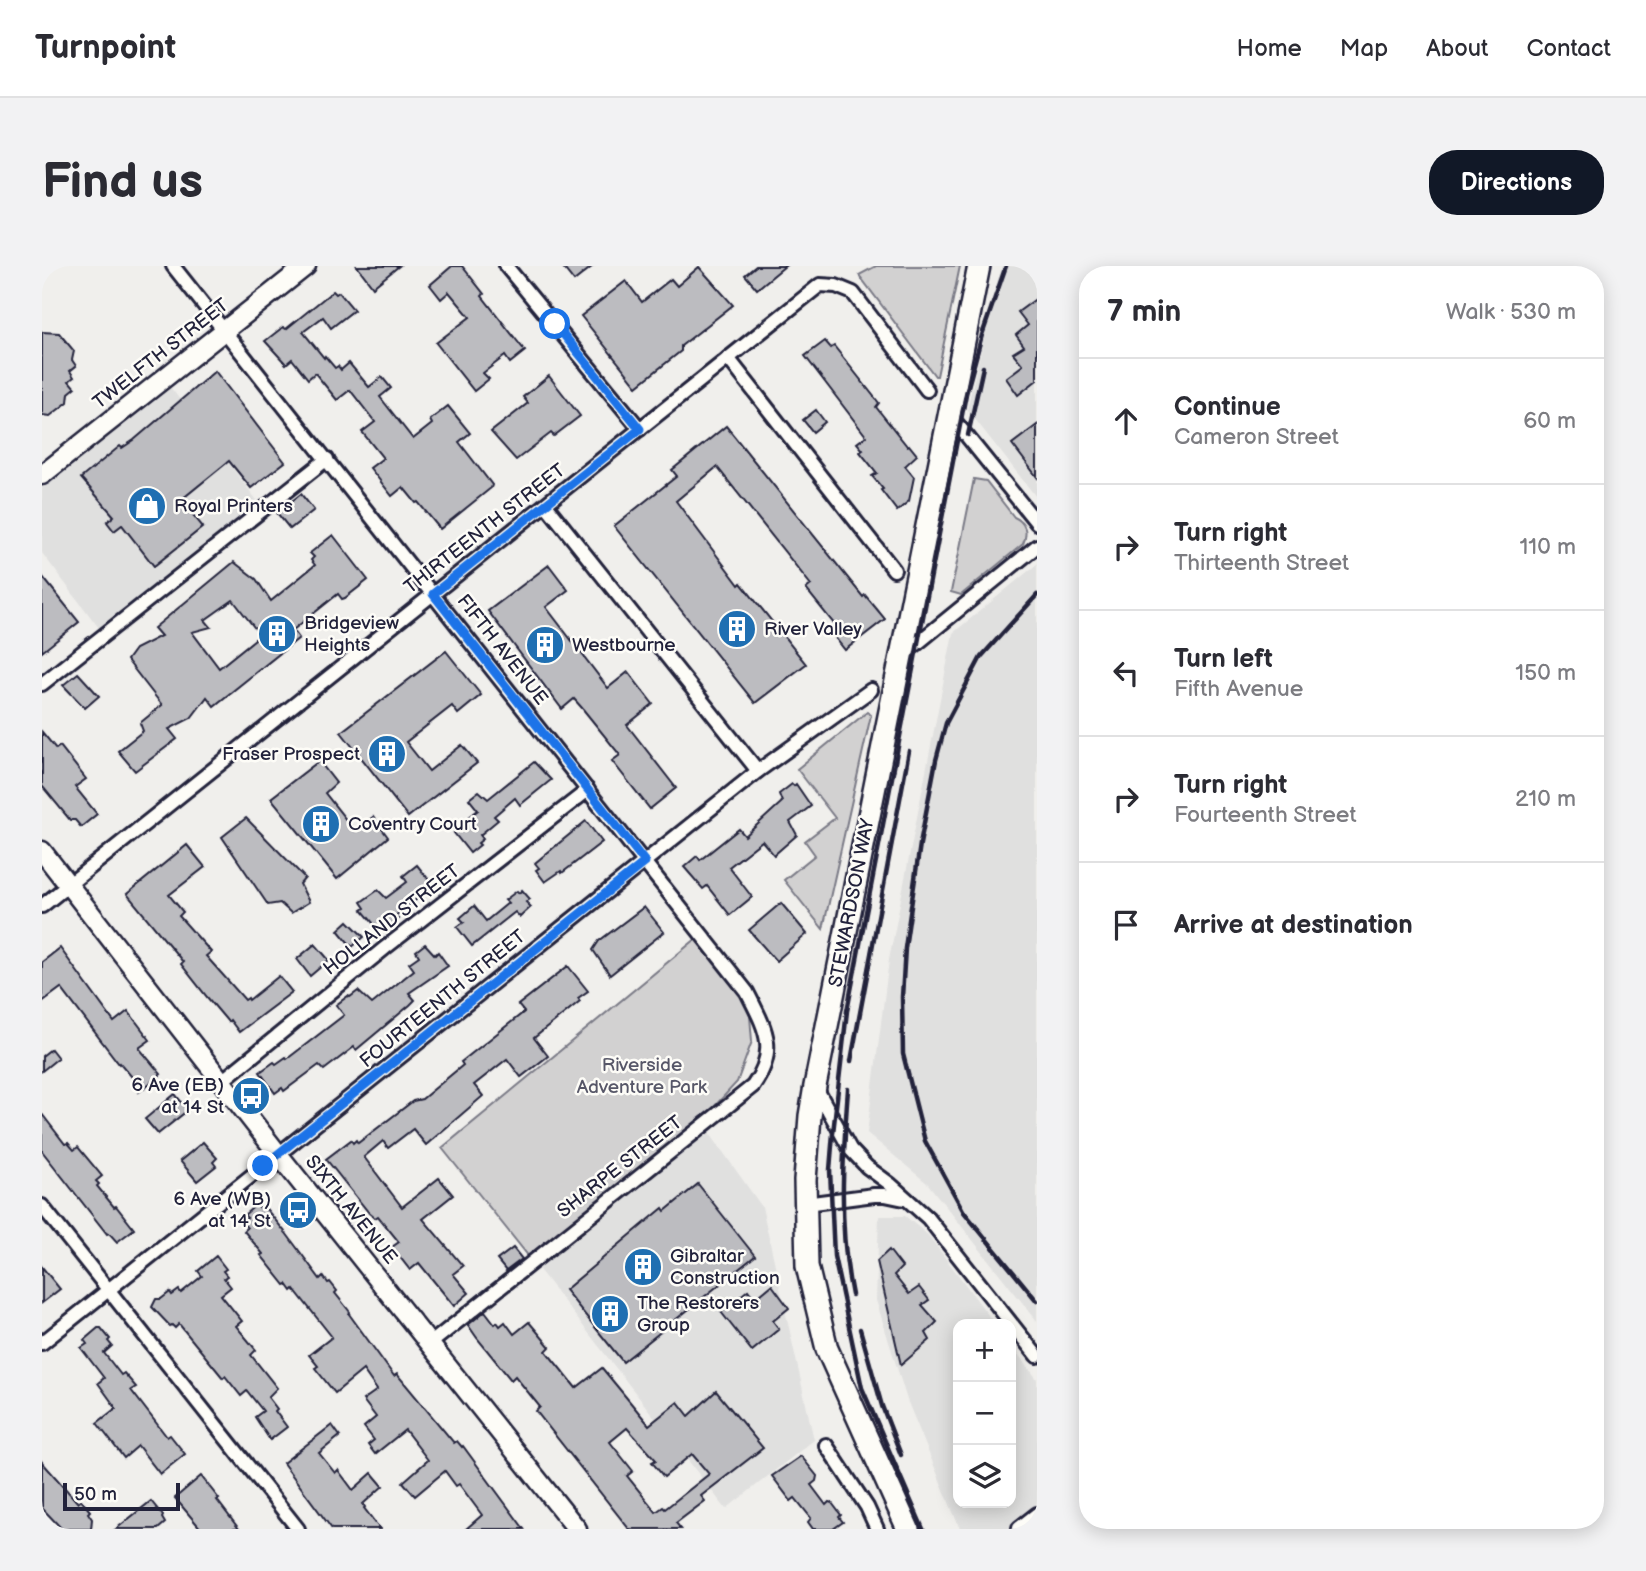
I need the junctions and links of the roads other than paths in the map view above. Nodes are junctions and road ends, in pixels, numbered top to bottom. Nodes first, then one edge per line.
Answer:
1 (173, 266) edge
2 (306, 266) edge
3 (506, 266) edge
4 (979, 266) edge
5 (225, 331) junction
6 (728, 358) junction
7 (927, 390) dead end
8 (949, 414) junction
9 (640, 429) junction
10 (327, 459) junction
11 (42, 475) edge
12 (546, 505) junction
13 (1037, 523) edge
14 (1037, 546) edge
15 (894, 569) dead end
16 (433, 594) junction
17 (903, 655) junction
18 (42, 684) edge
19 (871, 690) dead end
20 (758, 771) junction
21 (588, 790) junction
22 (42, 851) edge
23 (645, 862) junction
24 (69, 884) junction
25 (42, 906) edge
26 (747, 992) joint
27 (222, 1082) junction
28 (815, 1086) junction
29 (278, 1154) junction
30 (905, 1199) junction
31 (805, 1204) junction
32 (42, 1206) edge
33 (109, 1290) junction
34 (42, 1343) edge
35 (431, 1343) junction
36 (1037, 1356) edge
37 (826, 1445) dead end
38 (1037, 1514) edge
39 (1020, 1528) edge
40 (298, 1529) edge
41 (577, 1529) edge
42 (877, 1529) edge
43 (908, 1529) edge

1 - 5 street, FIFTH AVENUE
2 - 5 street, TWELFTH STREET
3 - 9 street
4 - 8 main road, STEWARDSON WAY
5 - 10 street, FIFTH AVENUE
5 - 11 street, TWELFTH STREET
6 - 7 street, THIRTEENTH STREET
6 - 9 street, THIRTEENTH STREET
6 - 15 street
8 - 13 street
8 - 17 main road, STEWARDSON WAY
9 - 12 street, THIRTEENTH STREET
10 - 16 street, FIFTH AVENUE
10 - 18 street
12 - 16 street, THIRTEENTH STREET
12 - 20 street
14 - 17 street
16 - 21 street, FIFTH AVENUE
16 - 24 street, THIRTEENTH STREET
17 - 28 main road, STEWARDSON WAY
19 - 20 street, FOURTEENTH STREET
20 - 23 street, FOURTEENTH STREET
21 - 23 street, FIFTH AVENUE
21 - 27 street, HOLLAND STREET
22 - 24 street, SIXTH AVENUE
23 - 26 street, FIFTH AVENUE
23 - 29 street, FOURTEENTH STREET
24 - 25 street, THIRTEENTH STREET
24 - 27 street, SIXTH AVENUE
26 - 35 street, SHARPE STREET
27 - 29 street, SIXTH AVENUE
28 - 30 street
28 - 31 main road, STEWARDSON WAY
29 - 33 street, FOURTEENTH STREET
29 - 35 street, SIXTH AVENUE
30 - 31 street
30 - 36 street
31 - 43 main road, STEWARDSON WAY
32 - 33 street
33 - 34 street, FOURTEENTH STREET
33 - 40 street
35 - 41 street, SIXTH AVENUE
37 - 42 street
38 - 39 street

